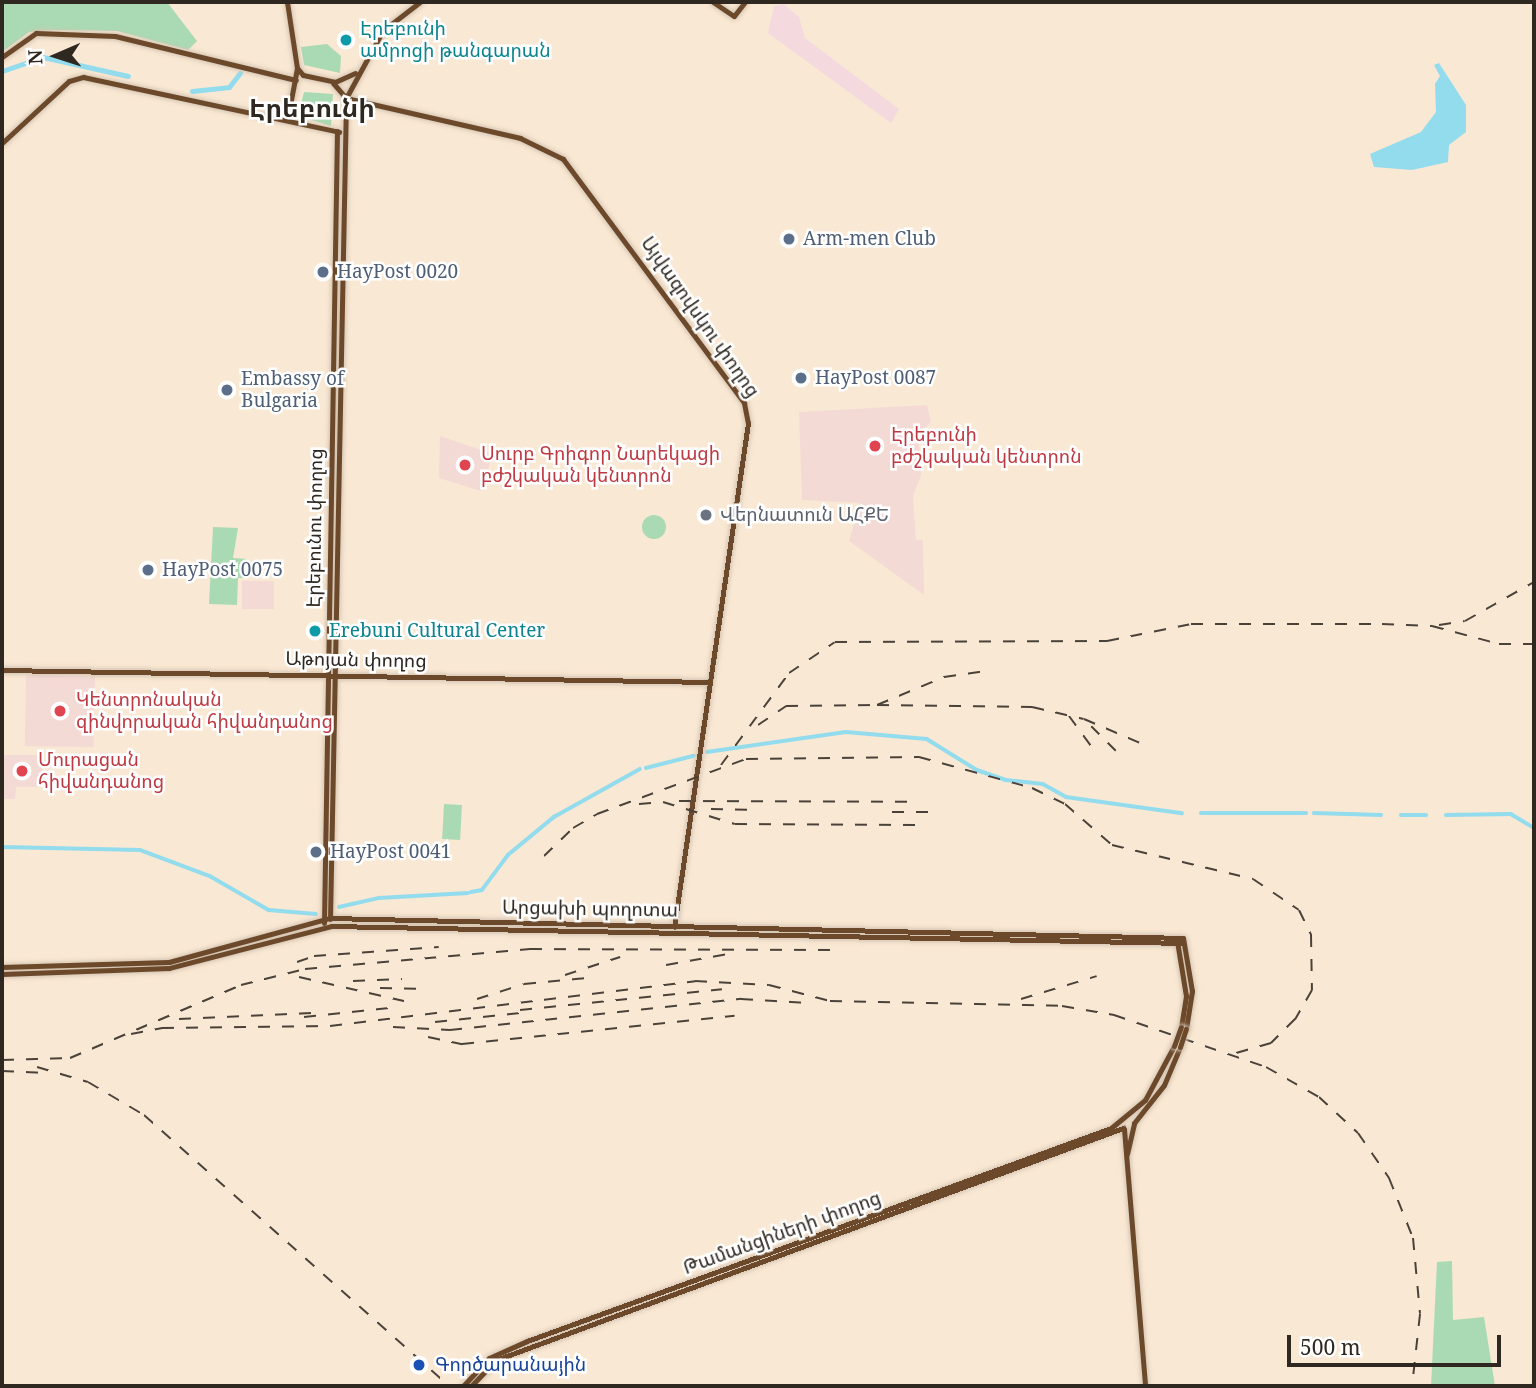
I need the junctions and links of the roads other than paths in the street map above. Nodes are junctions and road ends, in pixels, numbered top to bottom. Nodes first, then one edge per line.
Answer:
1 (287, 2) edge
2 (420, 2) edge
3 (713, 2) edge
4 (745, 2) edge
5 (2, 57) edge
6 (297, 68) junction
7 (359, 69) junction
8 (303, 75) junction
9 (296, 80) junction
10 (328, 81) junction
11 (346, 97) junction
12 (360, 101) junction
13 (346, 105) junction
14 (288, 116) junction
15 (280, 119) junction
16 (293, 122) junction
17 (337, 131) junction
18 (345, 132) junction
19 (2, 143) edge
20 (2, 670) edge
21 (331, 675) junction
22 (709, 682) junction
23 (327, 922) junction
24 (674, 930) junction
25 (1180, 939) junction
26 (1167, 941) junction
27 (1180, 953) junction
28 (2, 967) edge
29 (50, 969) junction
30 (2, 974) edge
31 (1183, 1028) junction
32 (1177, 1047) junction
33 (1127, 1126) junction
34 (463, 1386) edge
35 (471, 1386) edge
36 (1145, 1386) edge

1 - 6 main road
2 - 7 main road
3 - 4 main road
5 - 9 main road
6 - 8 main road
6 - 9 main road
7 - 10 main road
7 - 11 main road
8 - 9 main road
8 - 10 main road
9 - 14 main road
10 - 11 main road
11 - 12 main road, Այվազովսկու փողոց
11 - 13 main road, Էրեբունու փողոց
12 - 13 main road, Այվազովսկու փողոց
12 - 22 main road, Այվազովսկու փողոց
13 - 18 main road, Էրեբունու փողոց
14 - 15 main road
14 - 16 main road
15 - 16 main road
15 - 19 main road
16 - 17 main road
17 - 18 main road
17 - 21 main road, Էրեբունու փողոց
18 - 21 main road, Էրեբունու փողոց
20 - 21 main road, Աթոյան փողոց
21 - 22 main road, Աթոյան փողոց
21 - 23 main road, Էրեբունու փողոց
22 - 24 main road, Այվազովսկու փողոց
23 - 24 main road, Արցախի պողոտա
23 - 29 main road, Արցախի պողոտա
24 - 26 main road, Արցախի պողոտա
25 - 26 main road
25 - 26 main road, Արցախի պողոտա
25 - 27 main road
25 - 31 main road
26 - 27 main road
27 - 31 main road
28 - 29 main road, Արցախի պողոտա
29 - 30 main road, Արցախի պողոտա
31 - 32 main road, bridge
32 - 33 main road
32 - 33 main road
33 - 34 main road, Թամանցիների փողոց
33 - 35 main road, Թամանցիների փողոց
33 - 36 main road

